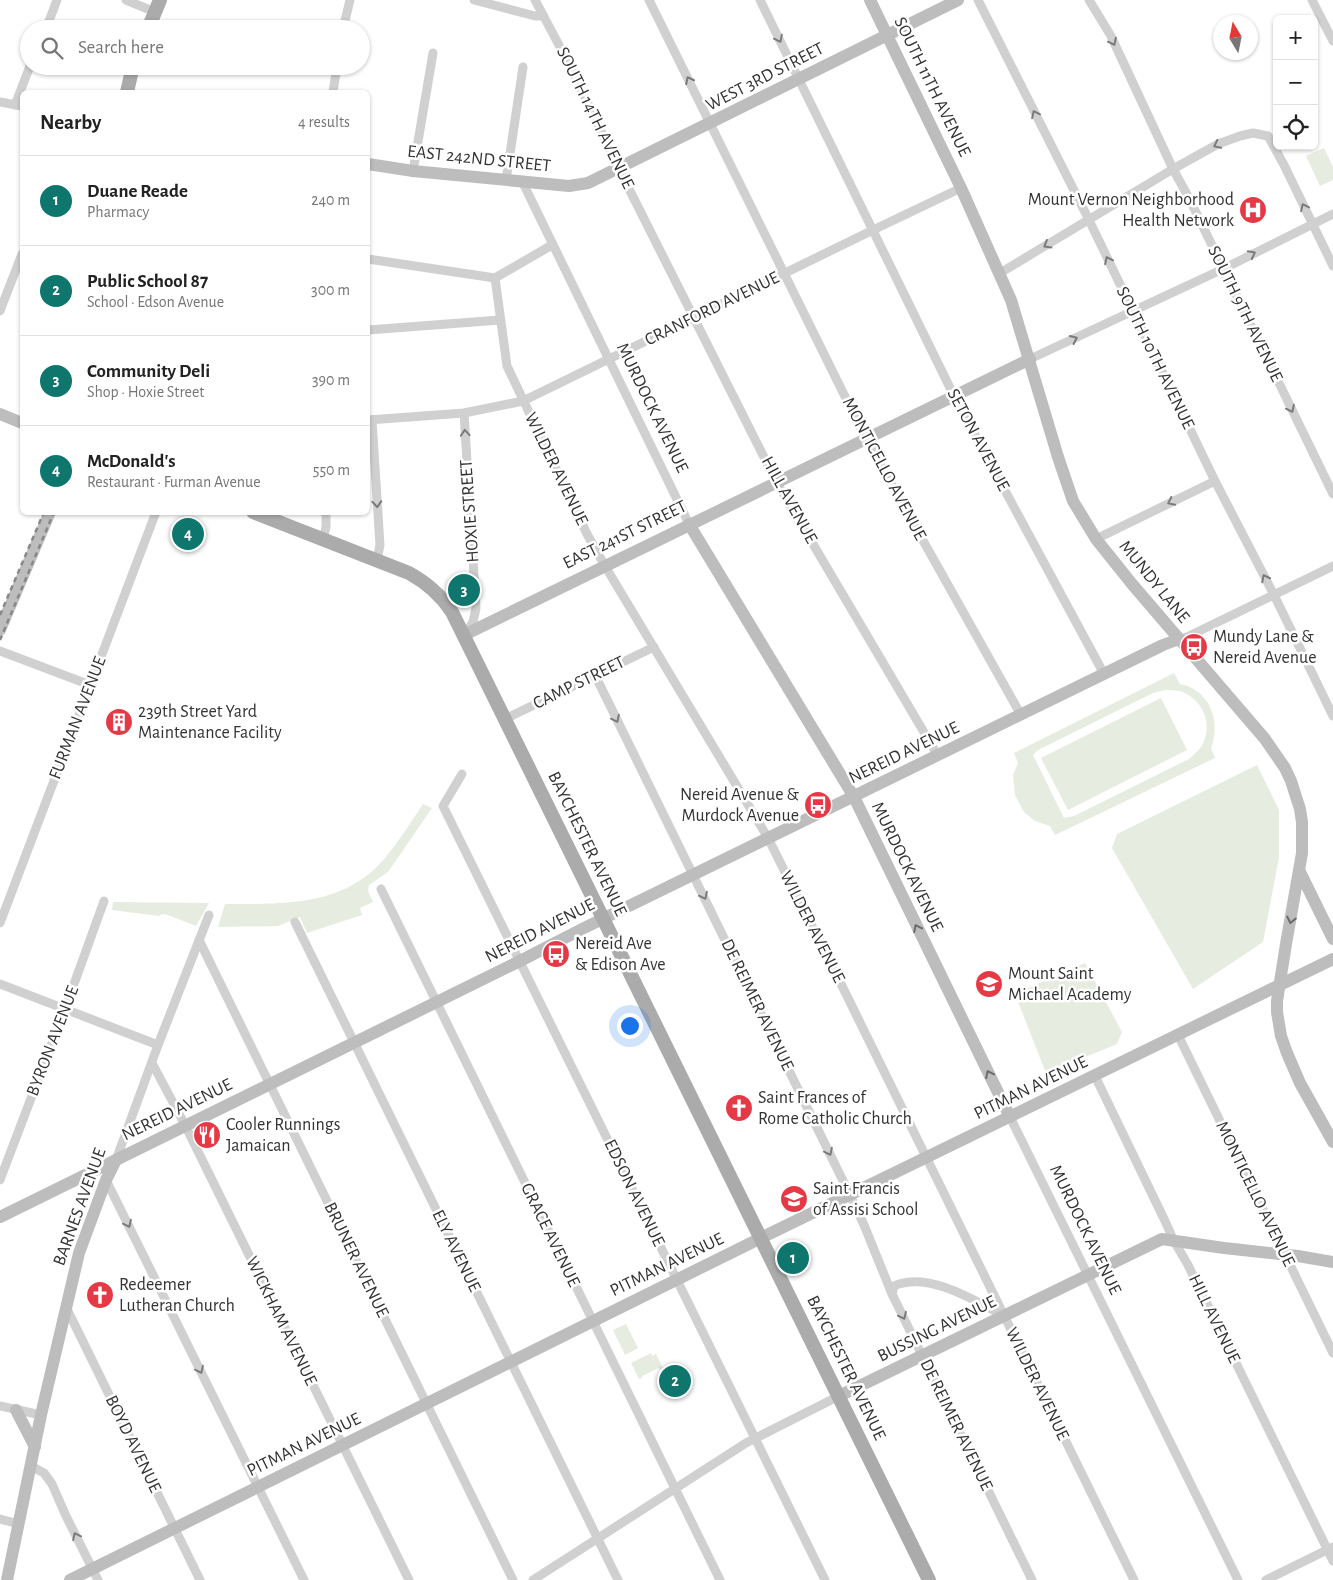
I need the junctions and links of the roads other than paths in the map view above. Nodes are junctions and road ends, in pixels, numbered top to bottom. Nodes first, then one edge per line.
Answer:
1 (58, 0) edge
2 (126, 0) edge
3 (350, 0) edge
4 (474, 0) edge
5 (535, 0) edge
6 (649, 0) edge
7 (760, 0) edge
8 (870, 0) edge
9 (958, 0) edge
10 (978, 0) edge
11 (1089, 0) edge
12 (1312, 0) edge
13 (157, 6) edge
14 (543, 16) junction
15 (50, 20) edge
16 (152, 20) edge
17 (345, 20) edge
18 (888, 35) junction
19 (1333, 41) edge
20 (434, 53) dead end
21 (523, 67) dead end
22 (27, 75) edge
23 (132, 75) edge
24 (336, 75) edge
25 (799, 79) junction
26 (23, 90) edge
27 (128, 90) edge
28 (333, 90) edge
29 (0, 102) edge
30 (19, 105) edge
31 (710, 124) junction
32 (370, 164) edge
33 (619, 169) junction
34 (1173, 169) junction
35 (413, 171) junction
36 (506, 180) junction
37 (522, 181) junction
38 (588, 183) joint
39 (961, 188) junction
40 (1333, 214) edge
41 (1089, 220) junction
42 (1312, 224) junction
43 (873, 230) junction
44 (654, 237) joint
45 (552, 244) junction
46 (20, 259) edge
47 (370, 259) edge
48 (1333, 266) edge
49 (1223, 269) junction
50 (1000, 273) junction
51 (784, 274) junction
52 (494, 278) junction
53 (0, 311) edge
54 (1133, 312) junction
55 (694, 317) junction
56 (500, 320) junction
57 (370, 330) edge
58 (1030, 359) junction
59 (609, 360) junction
60 (954, 396) junction
61 (523, 401) junction
62 (464, 413) junction
63 (0, 414) edge
64 (370, 420) edge
65 (20, 422) edge
66 (866, 439) junction
67 (1215, 481) junction
68 (777, 483) junction
69 (1333, 494) edge
70 (49, 515) edge
71 (155, 515) edge
72 (260, 515) edge
73 (326, 515) edge
74 (689, 524) junction
75 (1096, 539) junction
76 (323, 540) junction
77 (377, 560) junction
78 (605, 566) junction
79 (1333, 566) edge
80 (1274, 595) junction
81 (0, 630) edge
82 (464, 635) junction
83 (1179, 640) junction
84 (654, 647) junction
85 (0, 651) edge
86 (1104, 674) junction
87 (595, 675) junction
88 (90, 685) junction
89 (1021, 715) junction
90 (1333, 716) edge
91 (505, 719) junction
92 (938, 756) junction
93 (462, 774) dead end
94 (854, 797) junction
95 (768, 838) junction
96 (1300, 872) junction
97 (693, 875) junction
98 (381, 889) dead end
99 (104, 901) dead end
100 (209, 915) dead end
101 (604, 918) junction
102 (295, 922) dead end
103 (0, 923) edge
104 (1333, 939) edge
105 (199, 940) junction
106 (1333, 959) edge
107 (520, 961) junction
108 (0, 984) edge
109 (1281, 984) junction
110 (436, 1002) junction
111 (65, 1010) junction
112 (1178, 1035) junction
113 (353, 1043) junction
114 (158, 1045) junction
115 (152, 1062) junction
116 (1095, 1076) junction
117 (270, 1084) junction
118 (1010, 1117) junction
119 (185, 1126) junction
120 (1333, 1142) edge
121 (926, 1158) junction
122 (116, 1160) junction
123 (0, 1180) edge
124 (106, 1180) junction
125 (850, 1195) junction
126 (0, 1217) edge
127 (760, 1238) junction
128 (1174, 1241) junction
129 (1285, 1254) junction
130 (1333, 1262) edge
131 (1088, 1275) junction
132 (677, 1280) junction
133 (892, 1294) junction
134 (66, 1307) junction
135 (1004, 1316) junction
136 (593, 1321) junction
137 (1333, 1353) edge
138 (923, 1356) junction
139 (511, 1363) junction
140 (838, 1396) junction
141 (426, 1404) junction
142 (0, 1406) edge
143 (16, 1410) junction
144 (41, 1415) junction
145 (755, 1439) junction
146 (343, 1445) junction
147 (35, 1447) junction
148 (31, 1466) junction
149 (259, 1487) junction
150 (675, 1488) junction
151 (0, 1520) edge
152 (19, 1524) junction
153 (175, 1528) junction
154 (598, 1539) junction
155 (1330, 1548) edge
156 (1333, 1561) edge
157 (95, 1575) edge
158 (7, 1580) edge
159 (70, 1580) edge
160 (200, 1580) edge
161 (304, 1580) edge
162 (409, 1580) edge
163 (513, 1580) edge
164 (533, 1580) edge
165 (618, 1580) edge
166 (720, 1580) edge
167 (825, 1580) edge
168 (929, 1580) edge
169 (1032, 1580) edge
170 (1134, 1580) edge
171 (1238, 1580) edge
172 (1266, 1580) edge

1 - 15 street
2 - 13 street
3 - 17 street
4 - 14 street
5 - 14 street, SOUTH 14TH AVENUE
31 -> 6 street, MONTICELLO AVENUE
7 -> 25 street, SETON AVENUE
8 - 18 street, SOUTH 11TH AVENUE
9 - 18 street, WEST 3RD STREET
41 -> 10 street, SOUTH 10TH AVENUE
11 -> 34 street, SOUTH 9TH AVENUE
12 - 19 street
13 - 16 main road
14 - 33 street, SOUTH 14TH AVENUE
18 - 25 street, WEST 3RD STREET
18 - 39 street, SOUTH 11TH AVENUE
20 - 35 street
21 - 36 street
22 - 26 street
23 - 27 main road
24 - 28 street
25 - 31 street, WEST 3RD STREET
25 - 43 street, SETON AVENUE
29 - 30 street
31 - 33 street, WEST 3RD STREET
31 - 51 street, MONTICELLO AVENUE
32 - 35 street, EAST 242ND STREET
33 - 38 street, WEST 3RD STREET
33 - 44 street, SOUTH 14TH AVENUE
34 - 41 street
42 -> 34 street
34 - 49 street, SOUTH 9TH AVENUE
35 - 36 street, EAST 242ND STREET
36 - 37 street, EAST 242ND STREET
37 - 38 street, EAST 242ND STREET
37 - 45 street, MURDOCK AVENUE
39 - 43 street, CRANFORD AVENUE
39 - 50 street, MUNDY LANE
40 - 42 street
41 -> 50 street
54 -> 41 street, SOUTH 10TH AVENUE
42 - 48 street
49 -> 42 street
43 - 51 street, CRANFORD AVENUE
43 - 60 street, SETON AVENUE
44 - 55 street, HILL AVENUE
45 - 52 street
45 - 59 street, MURDOCK AVENUE
46 - 53 street
47 - 52 street
49 - 54 street
49 -> 69 street, SOUTH 9TH AVENUE
50 - 58 street, MUNDY LANE
51 - 55 street, CRANFORD AVENUE
51 - 66 street, MONTICELLO AVENUE
52 - 56 street, WILDER AVENUE
58 -> 54 street
54 - 67 street, SOUTH 10TH AVENUE
55 - 59 street, CRANFORD AVENUE
55 - 68 street, HILL AVENUE
56 - 57 street
56 - 61 street, WILDER AVENUE
58 - 60 street, EAST 241ST STREET
58 - 75 street, MUNDY LANE
59 - 61 street, CRANFORD AVENUE
59 - 74 street, MURDOCK AVENUE
60 - 66 street, EAST 241ST STREET
60 - 86 street, SETON AVENUE
61 - 62 street, CRANFORD AVENUE
61 - 78 street, WILDER AVENUE
62 - 64 street, CRANFORD AVENUE
82 -> 62 street, HOXIE STREET
63 - 65 street
64 -> 77 street
66 - 68 street, EAST 241ST STREET
66 - 89 street, MONTICELLO AVENUE
67 -> 75 street
80 -> 67 street, SOUTH 10TH AVENUE
68 - 74 street, EAST 241ST STREET
68 - 92 street, HILL AVENUE
70 - 81 street
71 - 88 street, FURMAN AVENUE
72 - 76 main road
73 - 76 street
74 - 78 street, EAST 241ST STREET
74 - 94 street, MURDOCK AVENUE
75 - 83 street, MUNDY LANE
76 - 77 main road
77 - 82 main road
78 - 82 street, EAST 241ST STREET
78 - 84 street, WILDER AVENUE
79 - 80 street
80 - 83 street
80 - 90 street, SOUTH 10TH AVENUE
82 - 91 main road, BAYCHESTER AVENUE
83 - 86 street, NEREID AVENUE
83 - 96 street, MUNDY LANE
84 - 87 street, CAMP STREET
84 - 95 street, WILDER AVENUE
85 - 88 street
86 - 89 street, NEREID AVENUE
87 - 91 street, CAMP STREET
87 -> 97 street, DE REIMER AVENUE
88 - 103 street, FURMAN AVENUE
89 - 92 street, NEREID AVENUE
91 - 101 main road, BAYCHESTER AVENUE
92 - 94 street, NEREID AVENUE
93 - 107 street, EDSON AVENUE
94 - 95 street, NEREID AVENUE
118 -> 94 street, MURDOCK AVENUE
95 - 97 street, NEREID AVENUE
95 - 121 street, WILDER AVENUE
96 - 104 street
96 -> 109 street, MUNDY LANE
97 - 101 street, NEREID AVENUE
97 -> 125 street, DE REIMER AVENUE
98 - 110 street, GRACE AVENUE
99 - 111 street, BYRON AVENUE
100 - 105 street, BARNES AVENUE
101 - 107 street, NEREID AVENUE
101 - 127 main road, BAYCHESTER AVENUE
102 - 113 street, ELY AVENUE
105 - 114 street, BARNES AVENUE
105 - 117 street, BRUNER AVENUE
106 - 109 street, PITMAN AVENUE
107 - 110 street, NEREID AVENUE
107 - 132 street, EDSON AVENUE
108 - 111 street
109 - 112 street, PITMAN AVENUE
109 - 120 street, MUNDY LANE
110 - 113 street, NEREID AVENUE
110 - 136 street, GRACE AVENUE
111 - 114 street
111 - 123 street, BYRON AVENUE
112 - 116 street, PITMAN AVENUE
112 - 129 street, MONTICELLO AVENUE
113 - 117 street, NEREID AVENUE
113 - 139 street, ELY AVENUE
114 - 115 street, BARNES AVENUE
115 - 119 street, WICKHAM AVENUE
115 - 122 street, BARNES AVENUE
116 - 118 street, PITMAN AVENUE
116 - 128 street, HILL AVENUE
117 - 119 street, NEREID AVENUE
117 - 141 street, BRUNER AVENUE
118 - 121 street, PITMAN AVENUE
118 - 131 street, MURDOCK AVENUE
119 - 122 street, NEREID AVENUE
119 - 146 street, WICKHAM AVENUE
121 - 125 street, PITMAN AVENUE
121 - 135 street, WILDER AVENUE
122 - 124 street, BARNES AVENUE
122 - 126 street, NEREID AVENUE
124 - 134 street, BARNES AVENUE
124 -> 149 street
125 - 127 street, PITMAN AVENUE
125 - 133 street, DE REIMER AVENUE
127 - 132 street, PITMAN AVENUE
127 - 140 main road, BAYCHESTER AVENUE
128 - 129 street, BUSSING AVENUE
128 - 131 street, BUSSING AVENUE
128 - 155 street, HILL AVENUE
129 - 130 street, BUSSING AVENUE
129 - 137 street, MONTICELLO AVENUE
131 - 135 street, BUSSING AVENUE
131 - 171 street, MURDOCK AVENUE
132 - 136 street, PITMAN AVENUE
132 - 145 street, EDSON AVENUE
133 - 135 street
133 -> 138 street, DE REIMER AVENUE
134 - 144 street, BARNES AVENUE
134 - 153 street, BOYD AVENUE
135 - 138 street, BUSSING AVENUE
135 - 170 street, WILDER AVENUE
136 - 139 street, PITMAN AVENUE
136 - 150 street, GRACE AVENUE
138 - 140 street, BUSSING AVENUE
138 - 169 street, DE REIMER AVENUE
139 - 141 street, PITMAN AVENUE
139 - 154 street, ELY AVENUE
140 - 145 street, BUSSING AVENUE
140 - 168 main road, BAYCHESTER AVENUE
141 - 146 street, PITMAN AVENUE
141 - 163 street, BRUNER AVENUE
142 - 143 street
143 - 144 street
143 - 147 street
144 - 147 street, BARNES AVENUE
145 - 150 street, BUSSING AVENUE
145 - 167 street, EDSON AVENUE
146 - 149 street, PITMAN AVENUE
146 - 162 street, WICKHAM AVENUE
147 - 148 street, BARNES AVENUE
148 - 152 street, BARNES AVENUE
157 -> 148 street
149 - 153 street, PITMAN AVENUE
149 - 161 street
150 - 154 street, BUSSING AVENUE
150 - 166 street, GRACE AVENUE
151 - 152 street
152 - 158 street, BARNES AVENUE
153 - 157 street, PITMAN AVENUE
153 - 160 street, BOYD AVENUE
154 - 164 street, BUSSING AVENUE
154 - 165 street, ELY AVENUE
155 - 156 street, HILL AVENUE
155 - 172 street
157 - 159 street, PITMAN AVENUE

